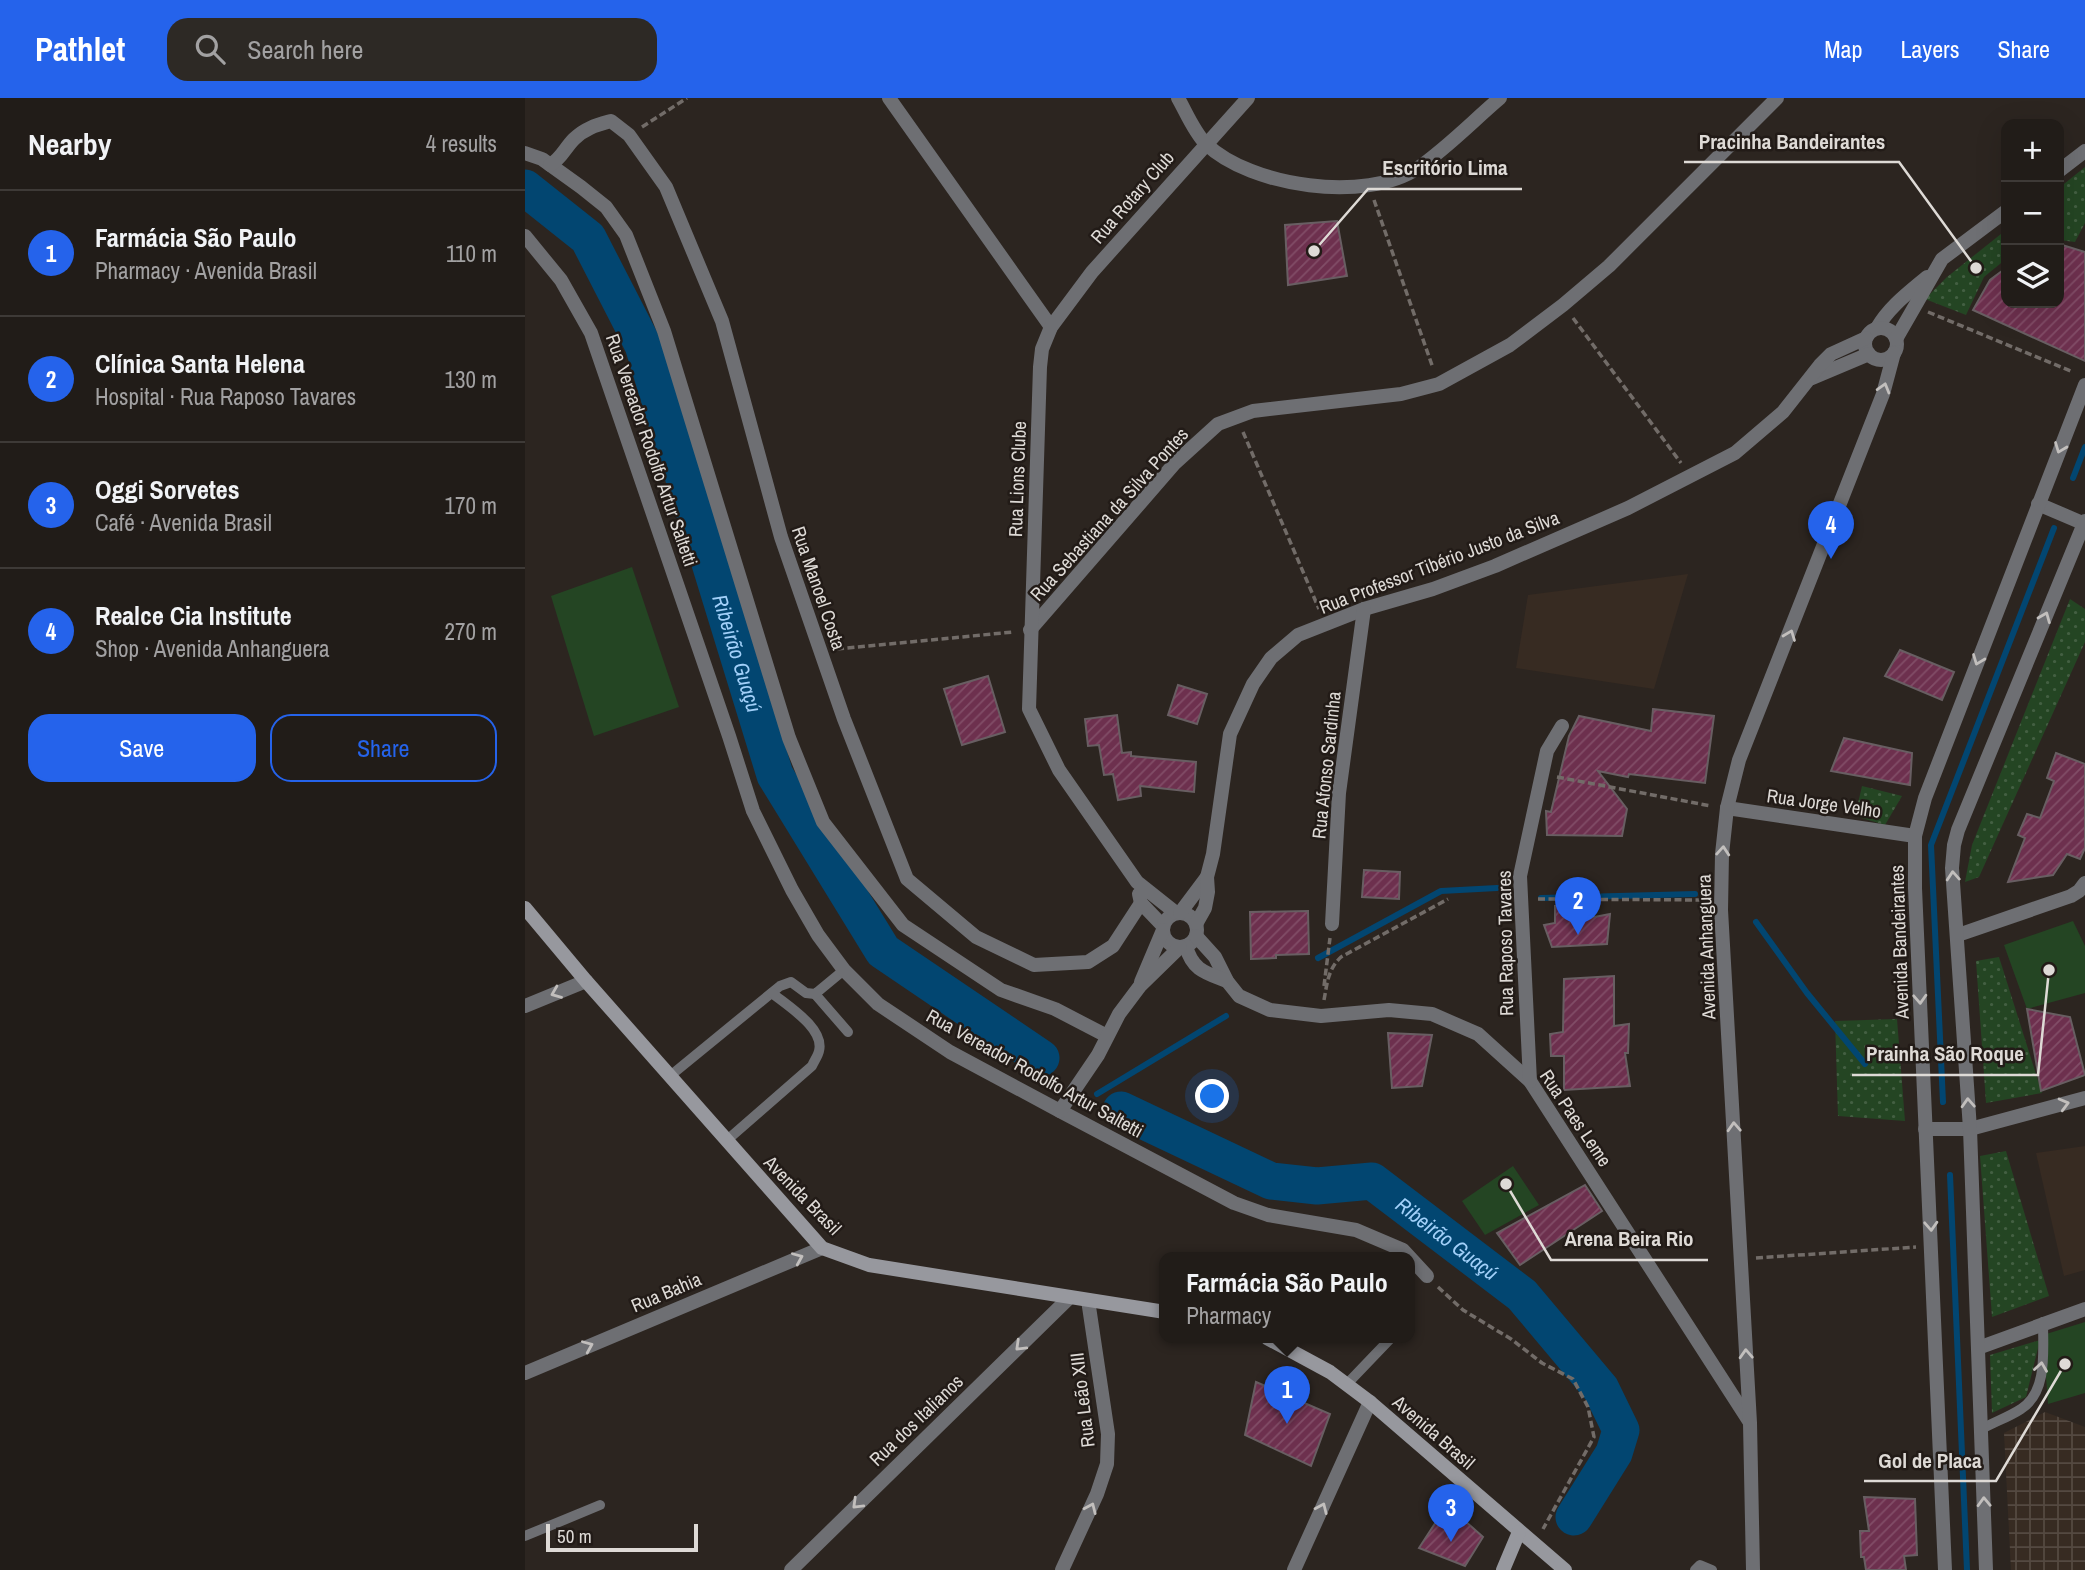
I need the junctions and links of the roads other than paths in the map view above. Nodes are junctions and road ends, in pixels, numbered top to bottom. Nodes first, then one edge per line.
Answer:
1 (889, 98) edge
2 (1178, 98) edge
3 (1248, 98) edge
4 (1500, 98) edge
5 (1777, 98) edge
6 (1205, 143) junction
7 (2085, 151) edge
8 (525, 153) edge
9 (550, 165) junction
10 (2064, 167) edge
11 (2001, 215) edge
12 (525, 236) edge
13 (1933, 272) junction
14 (1051, 327) junction
15 (1877, 328) junction
16 (1866, 338) junction
17 (1895, 346) junction
18 (1869, 354) junction
19 (1812, 378) junction
20 (2085, 385) edge
21 (2038, 504) junction
22 (2085, 523) edge
23 (1364, 609) junction
24 (1030, 630) junction
25 (1562, 726) dead end
26 (1727, 808) junction
27 (1915, 836) junction
28 (1207, 877) junction
29 (1137, 882) junction
30 (2085, 883) edge
31 (1141, 903) junction
32 (525, 908) edge
33 (1178, 913) junction
34 (1332, 925) road end
35 (1163, 928) junction
36 (1958, 935) junction
37 (1190, 938) junction
38 (844, 970) junction
39 (586, 981) junction
40 (1140, 986) junction
41 (772, 993) junction
42 (815, 994) junction
43 (525, 1006) edge
44 (848, 1032) dead end
45 (1107, 1036) junction
46 (670, 1076) junction
47 (1530, 1081) junction
48 (2085, 1098) edge
49 (1060, 1111) junction
50 (1925, 1129) junction
51 (1970, 1129) junction
52 (726, 1141) junction
53 (822, 1248) junction
54 (1405, 1252) edge
55 (1415, 1263) edge
56 (1427, 1276) road end
57 (1069, 1298) junction
58 (1089, 1300) junction
59 (2085, 1309) edge
60 (1159, 1311) edge
61 (2043, 1322) junction
62 (1277, 1343) edge
63 (1386, 1343) edge
64 (1978, 1348) junction
65 (525, 1373) edge
66 (1346, 1384) junction
67 (1370, 1402) junction
68 (1750, 1423) junction
69 (1982, 1429) junction
70 (600, 1505) dead end
71 (1519, 1532) junction
72 (525, 1536) edge
73 (1563, 1569) edge
74 (791, 1570) edge
75 (1062, 1570) edge
76 (1294, 1570) edge
77 (1503, 1570) edge
78 (1695, 1570) edge
79 (1712, 1570) edge
80 (1753, 1570) edge
81 (1945, 1570) edge
82 (1986, 1570) edge

1 - 14 street
2 - 6 street
3 - 6 street, Rua Rotary Club
4 - 6 street
5 - 24 street, Rua Sebastiana da Silva Pontes
6 - 14 street, Rua Rotary Club
7 - 10 street
8 - 9 street
9 - 31 street, Rua Manoel Costa
9 - 45 street
11 - 13 street, Rua Professor Tibério Justo da Silva
12 - 38 street, Rua Vereador Rodolfo Artur Saltetti
13 - 15 street, Rua Professor Tibério Justo da Silva
13 - 17 street, Rua Professor Tibério Justo da Silva
14 - 24 street, Rua Lions Clube
15 - 16 street, Rua Professor Tibério Justo da Silva
15 - 17 street
16 - 18 street
16 - 19 street, Rua Professor Tibério Justo da Silva
17 - 18 street, Rua Professor Tibério Justo da Silva
26 -> 17 street, Avenida Anhanguera
18 - 19 street, Rua Professor Tibério Justo da Silva
19 - 23 street, Rua Professor Tibério Justo da Silva
20 -> 21 street, Avenida Bandeirantes
21 - 22 street
21 -> 27 street, Avenida Bandeirantes
36 -> 22 street
23 - 28 street, Rua Professor Tibério Justo da Silva
23 - 34 street, Rua Afonso Sardinha
24 - 29 street, Rua Lions Clube
25 - 47 street, Rua Raposo Tavares
26 - 27 street, Rua Jorge Velho
68 -> 26 street, Avenida Anhanguera
27 -> 50 street, Avenida Bandeirantes
28 - 33 street, Rua Professor Tibério Justo da Silva
28 - 37 street, Rua Professor Tibério Justo da Silva
29 - 31 street, Rua Lions Clube
29 - 33 street, Rua Lions Clube
30 - 36 street
31 - 35 street
32 - 39 main road, Avenida Brasil
33 - 35 street
33 - 37 street
35 - 37 street
35 - 40 street
51 -> 36 street
37 - 40 street
37 - 47 street, Rua Paes Leme
38 - 42 lane
38 - 49 street, Rua Vereador Rodolfo Artur Saltetti
39 -> 43 street
39 - 46 main road, Avenida Brasil
40 - 45 street
41 - 42 lane
41 - 46 lane
41 - 52 lane
42 - 44 lane
45 - 49 street
46 - 52 main road, Avenida Brasil
47 - 68 street, Rua Paes Leme
51 -> 48 street
49 - 54 street, Rua Vereador Rodolfo Artur Saltetti
50 - 51 street
50 -> 81 street, Avenida Bandeirantes
51 - 64 street
52 - 53 main road, Avenida Brasil
53 - 57 main road, Avenida Brasil
65 -> 53 street, Rua Bahia
55 - 56 street, Rua Vereador Rodolfo Artur Saltetti
57 - 58 main road, Avenida Brasil
57 -> 74 street, Rua dos Italianos
58 - 60 main road, Avenida Brasil
75 -> 58 street, Rua Leão XIII
59 - 61 street
61 - 64 street
69 -> 61 lane
62 - 66 main road, Avenida Brasil
63 - 66 lane
64 - 69 street
66 - 67 main road, Avenida Brasil
67 - 71 main road, Avenida Brasil
76 -> 67 street
68 - 80 street, Avenida Anhanguera
82 -> 69 street
70 - 72 lane
71 - 73 main road, Avenida Brasil
71 - 77 main road
78 - 79 lane

